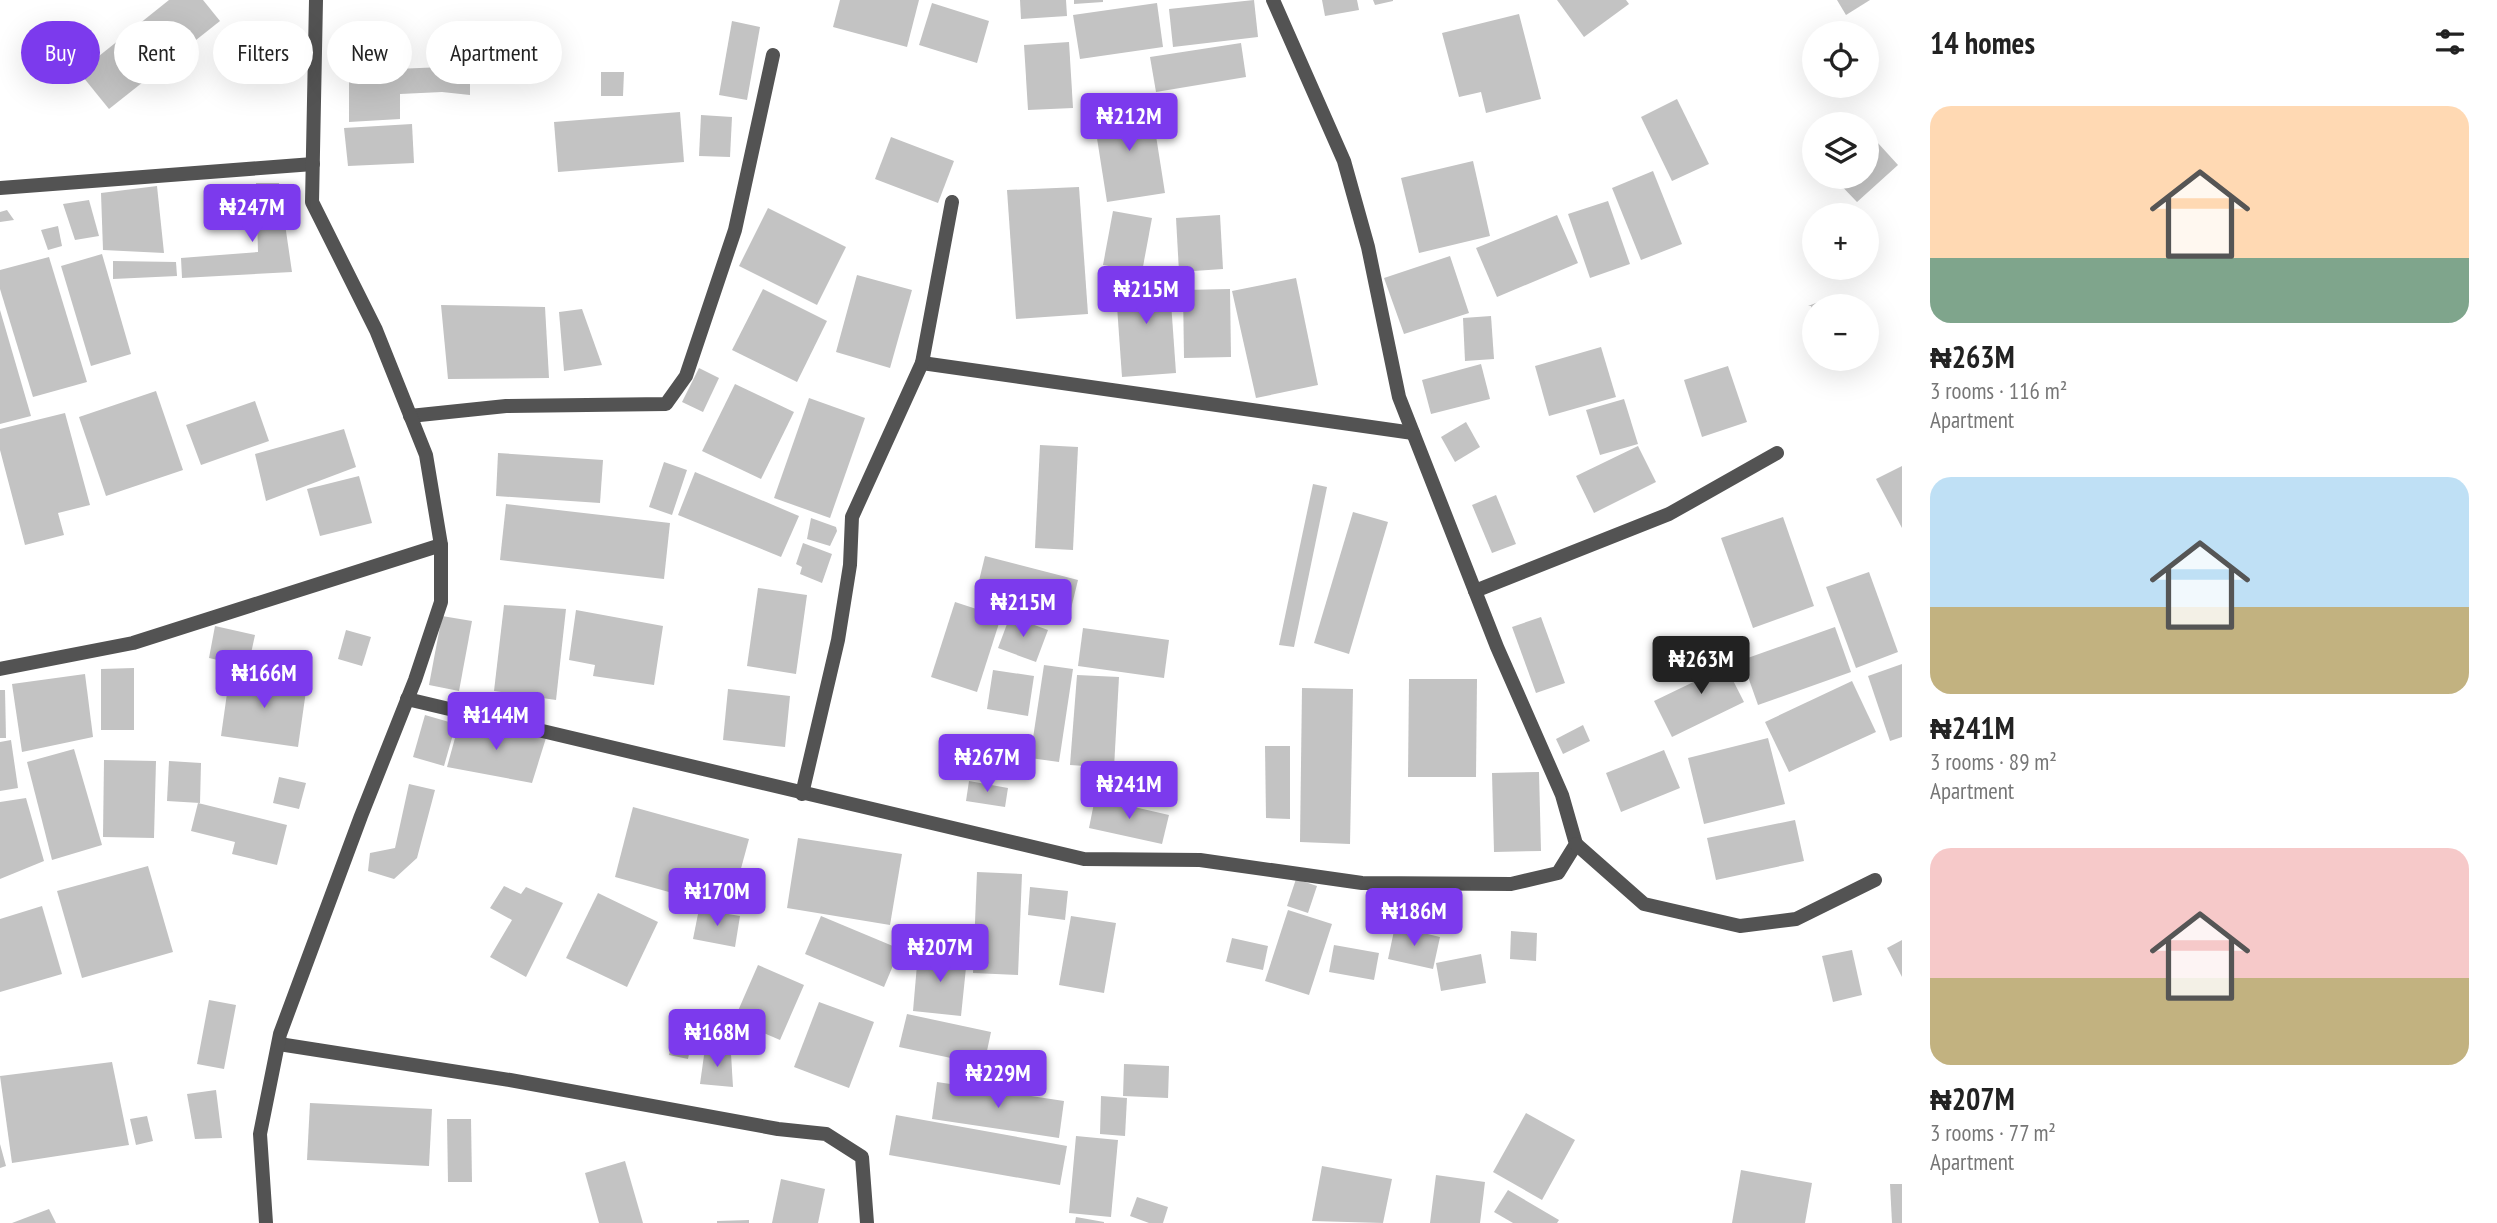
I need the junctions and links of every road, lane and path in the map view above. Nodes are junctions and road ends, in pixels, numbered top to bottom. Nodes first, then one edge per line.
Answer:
1 (316, 0) edge
2 (1273, 0) edge
3 (773, 55) dead end
4 (313, 164) junction
5 (0, 188) edge
6 (952, 202) dead end
7 (922, 363) junction
8 (410, 416) junction
9 (1413, 433) junction
10 (1777, 453) dead end
11 (441, 545) junction
12 (1475, 591) junction
13 (0, 669) edge
14 (407, 699) junction
15 (802, 794) junction
16 (1576, 844) junction
17 (1875, 880) dead end
18 (279, 1044) junction
19 (266, 1223) edge
20 (867, 1223) edge

1 - 4 street
2 - 9 street
3 - 8 street
4 - 5 street
4 - 8 street
6 - 7 street
7 - 9 street
7 - 15 street
8 - 11 street
9 - 12 street
10 - 12 street
11 - 13 street
11 - 14 street
12 - 16 street
14 - 15 street
14 - 18 street
15 - 16 street
16 - 17 street
18 - 19 street
18 - 20 street

